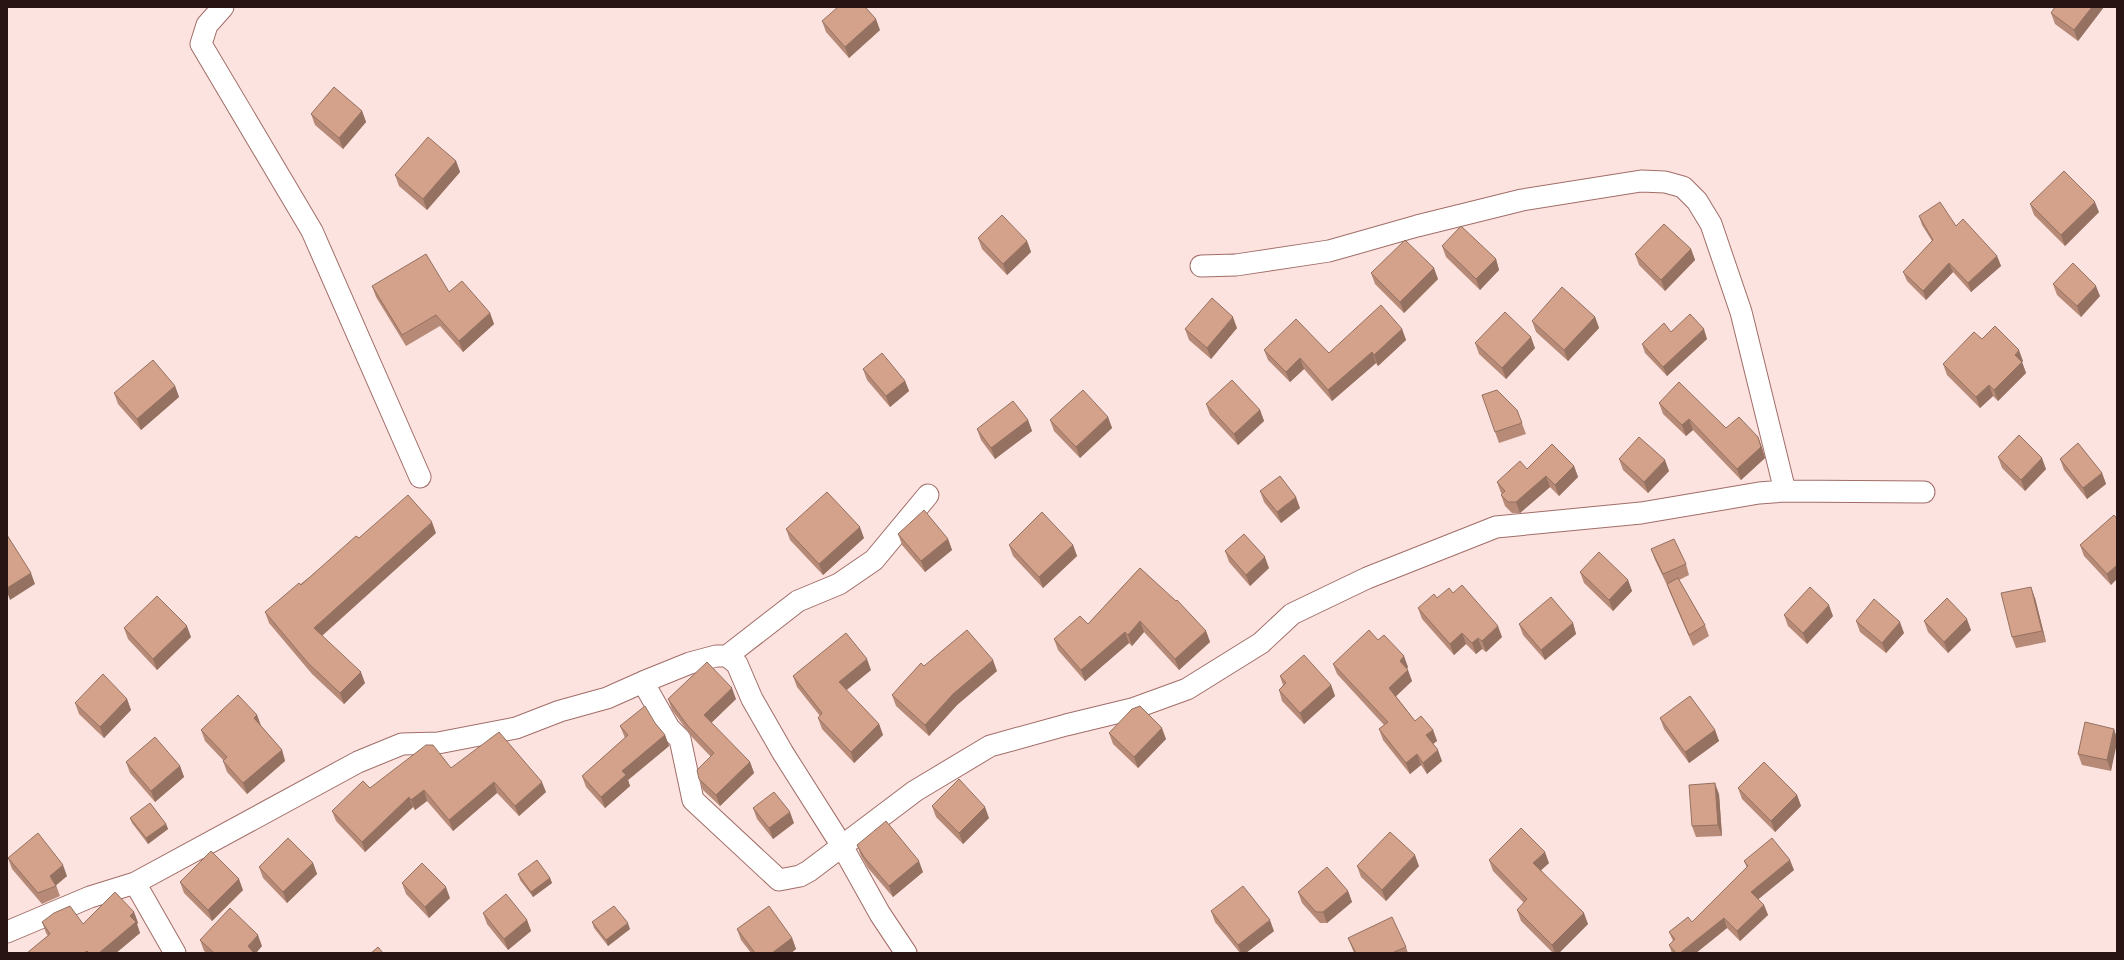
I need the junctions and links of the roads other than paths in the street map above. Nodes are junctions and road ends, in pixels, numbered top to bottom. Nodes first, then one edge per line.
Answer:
1 (223, 7) edge
2 (1201, 266) dead end
3 (420, 477) dead end
4 (1785, 491) junction
5 (1924, 492) dead end
6 (928, 495) dead end
7 (727, 656) junction
8 (643, 682) junction
9 (842, 846) junction
10 (135, 883) junction
11 (7, 932) edge
12 (175, 953) edge
13 (906, 953) edge

1 - 3 street
2 - 4 street
4 - 5 street
4 - 9 street
6 - 7 street
7 - 8 street
7 - 9 street
8 - 9 street
8 - 10 street
9 - 13 street
10 - 11 street
10 - 12 street

